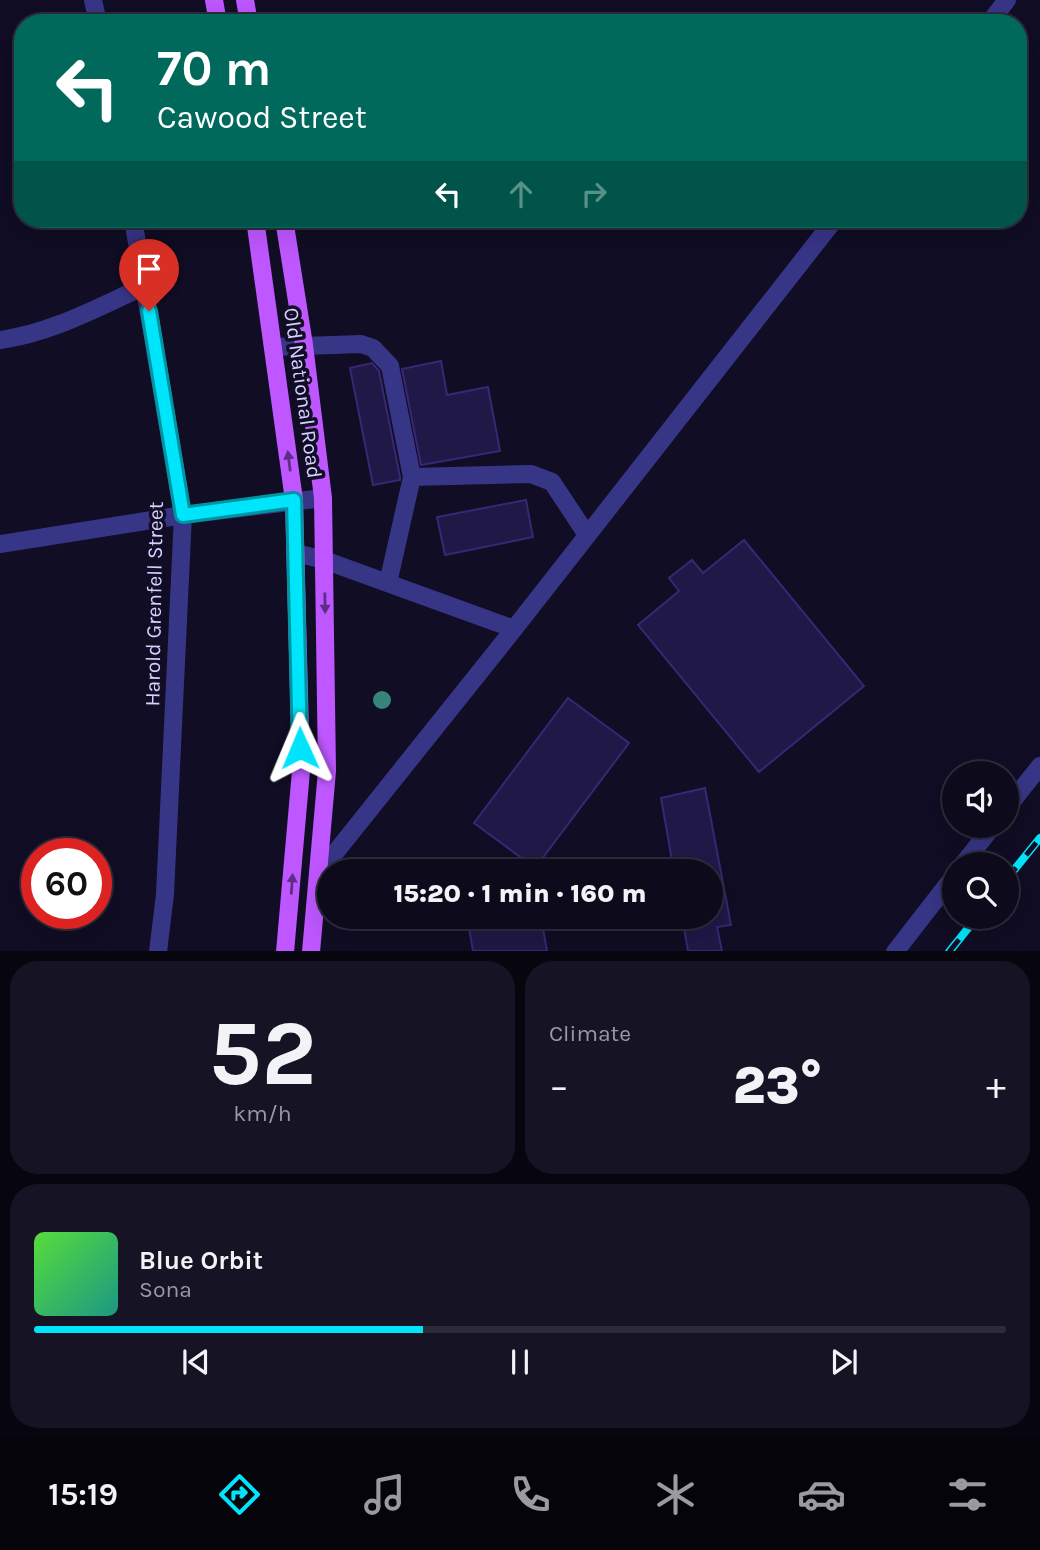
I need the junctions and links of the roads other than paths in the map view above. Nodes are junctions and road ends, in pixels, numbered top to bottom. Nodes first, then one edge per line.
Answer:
1 (1007, 0) edge
2 (996, 14) edge
3 (135, 228) edge
4 (256, 228) edge
5 (285, 228) edge
6 (828, 228) edge
7 (145, 286) junction
8 (0, 340) edge
9 (304, 345) junction
10 (274, 347) junction
11 (412, 477) junction
12 (323, 498) junction
13 (294, 500) junction
14 (183, 515) junction
15 (587, 535) junction
16 (0, 544) edge
17 (296, 553) junction
18 (324, 560) junction
19 (388, 583) junction
20 (514, 629) junction
21 (1040, 766) edge
22 (1019, 793) edge
23 (984, 838) edge
24 (972, 852) edge
25 (320, 859) edge
26 (330, 859) edge
27 (942, 891) edge
28 (317, 892) edge
29 (158, 951) edge
30 (285, 951) edge
31 (311, 951) edge
32 (895, 951) edge

1 - 2 street
3 - 7 street, Harold Grenfell Street
4 - 10 main road, Old National Road
5 - 9 main road, Old National Road
6 - 15 street
7 - 8 street
7 - 14 street, Harold Grenfell Street
9 - 10 street
9 - 11 street
9 - 12 main road, Old National Road
13 -> 10 main road, Old National Road
11 - 15 street
11 - 19 street
12 - 13 street
12 - 18 main road, Old National Road
13 - 14 street
13 - 17 main road, Old National Road
14 - 16 street
14 - 29 street, Harold Grenfell Street
15 - 20 street
17 - 18 street
30 -> 17 main road, Old National Road
18 - 19 street
18 -> 25 main road, Old National Road
19 - 20 street
20 - 26 street
21 - 22 street
23 - 24 street
27 - 32 street
28 - 31 main road, Old National Road

